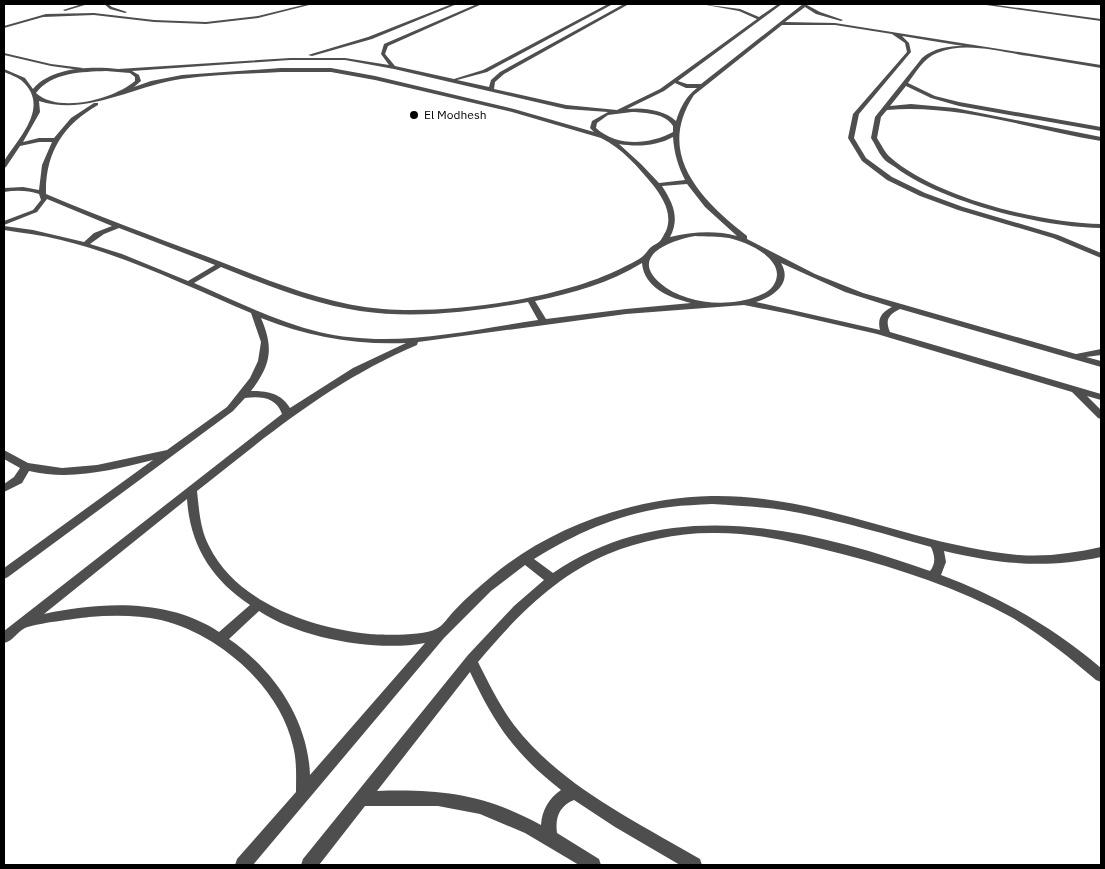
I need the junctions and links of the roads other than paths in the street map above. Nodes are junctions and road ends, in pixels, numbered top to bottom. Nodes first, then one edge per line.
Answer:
1 (69, 4) edge
2 (86, 4) edge
3 (106, 4) edge
4 (294, 4) edge
5 (311, 4) edge
6 (455, 4) edge
7 (480, 4) edge
8 (611, 4) edge
9 (627, 4) edge
10 (703, 4) edge
11 (733, 4) edge
12 (737, 4) edge
13 (758, 4) edge
14 (780, 4) edge
15 (805, 4) edge
16 (981, 4) edge
17 (61, 6) dead end
18 (52, 8) dead end
19 (727, 8) junction
20 (118, 10) junction
21 (252, 13) junction
22 (105, 14) junction
23 (42, 16) junction
24 (258, 17) junction
25 (760, 19) junction
26 (1101, 20) edge
27 (6, 21) edge
28 (18, 22) junction
29 (779, 24) junction
30 (854, 24) junction
31 (4, 27) edge
32 (746, 28) junction
33 (754, 30) dead end
34 (762, 31) dead end
35 (769, 32) junction
36 (893, 33) junction
37 (370, 38) junction
38 (392, 41) junction
39 (979, 47) junction
40 (914, 52) junction
41 (4, 54) edge
42 (928, 55) junction
43 (290, 59) junction
44 (1101, 60) edge
45 (30, 61) junction
46 (206, 66) junction
47 (1101, 66) edge
48 (22, 67) dead end
49 (394, 67) junction
50 (16, 68) dead end
51 (106, 69) junction
52 (4, 70) edge
53 (120, 70) junction
54 (205, 75) junction
55 (450, 80) junction
56 (675, 81) junction
57 (904, 83) junction
58 (701, 86) junction
59 (491, 90) junction
60 (124, 92) junction
61 (34, 96) junction
62 (110, 97) junction
63 (531, 104) junction
64 (960, 104) junction
65 (885, 108) junction
66 (955, 110) junction
67 (514, 111) junction
68 (617, 111) junction
69 (1079, 126) junction
70 (1101, 129) edge
71 (676, 130) junction
72 (1078, 134) junction
73 (607, 138) junction
74 (1101, 139) edge
75 (55, 140) junction
76 (20, 144) junction
77 (4, 166) edge
78 (689, 182) junction
79 (656, 185) junction
80 (4, 190) edge
81 (42, 194) junction
82 (1053, 222) junction
83 (4, 223) edge
84 (121, 226) junction
85 (1101, 226) edge
86 (4, 228) edge
87 (1049, 234) junction
88 (663, 242) junction
89 (751, 243) junction
90 (86, 244) junction
91 (766, 251) junction
92 (1101, 256) edge
93 (647, 257) junction
94 (221, 264) junction
95 (188, 284) junction
96 (531, 300) junction
97 (708, 304) junction
98 (745, 304) junction
99 (898, 307) junction
100 (255, 312) junction
101 (543, 322) junction
102 (886, 333) junction
103 (422, 340) junction
104 (1101, 352) edge
105 (1073, 356) junction
106 (1101, 364) edge
107 (1075, 389) junction
108 (244, 395) junction
109 (1101, 397) edge
110 (287, 414) junction
111 (1101, 416) edge
112 (172, 452) junction
113 (4, 454) edge
114 (25, 467) junction
115 (4, 488) edge
116 (192, 489) junction
117 (936, 545) junction
118 (1101, 552) edge
119 (525, 558) junction
120 (4, 574) edge
121 (932, 577) junction
122 (553, 580) junction
123 (258, 605) junction
124 (22, 624) junction
125 (440, 634) junction
126 (4, 638) edge
127 (220, 639) junction
128 (471, 661) junction
129 (1101, 676) edge
130 (576, 792) junction
131 (303, 794) junction
132 (362, 799) junction
133 (550, 837) junction
134 (243, 865) edge
135 (309, 865) edge
136 (593, 865) edge
137 (694, 865) edge

1 - 17 street
2 - 23 street
3 - 20 street
4 - 21 street
5 - 24 street
6 - 37 street
7 - 38 street
8 - 55 street
9 - 59 street
10 - 19 street
11 - 19 street
12 - 13 street
14 - 25 street
15 - 29 street
15 - 30 street
16 - 26 street
18 - 27 street
19 - 25 street
20 - 21 street
20 - 22 street
21 - 24 street
22 - 23 street
22 - 24 street
23 - 28 street
25 - 32 street
27 - 28 street
28 - 31 street
29 - 30 street
29 - 35 street
30 - 36 street
30 - 44 street
32 - 33 street
32 - 56 street
34 - 35 street
35 - 58 street
36 - 39 street
36 - 40 street
37 - 38 street
37 - 43 street
38 - 49 street
39 - 42 street
39 - 47 street
40 - 42 street
40 - 87 street
41 - 45 street
42 - 57 street
43 - 46 street
43 - 49 street
45 - 48 street
45 - 51 street
46 - 53 street
46 - 54 street
49 - 55 street
50 - 52 street
51 - 53 street
51 - 61 street
52 - 61 street
53 - 60 street
54 - 60 street
54 - 67 street
55 - 59 street
56 - 58 street
56 - 68 street
57 - 64 street
57 - 65 street
58 - 71 street
59 - 63 street
60 - 62 street
61 - 62 street
61 - 76 street
62 - 75 street
63 - 67 street
63 - 68 street
64 - 66 street
64 - 69 street
65 - 66 street
65 - 82 street
66 - 72 street
67 - 73 street
68 - 71 street
68 - 73 street
69 - 70 street
69 - 72 street
71 - 73 street
71 - 78 street
72 - 74 street
73 - 79 street
75 - 76 street
75 - 81 street
76 - 77 street
78 - 79 street
78 - 89 street
79 - 88 street
80 - 81 street
81 - 83 street
81 - 84 street
82 - 85 street
82 - 87 street
84 - 90 street
84 - 94 street
86 - 90 street
87 - 92 street
88 - 89 street
88 - 93 street
89 - 91 street
90 - 95 street
91 - 98 street
91 - 99 street
93 - 96 street
93 - 97 street
94 - 95 street
94 - 96 street
95 - 100 street
96 - 101 street
97 - 98 street
97 - 101 street
98 - 102 street
99 - 102 street
99 - 105 street
100 - 103 street
100 - 108 street
101 - 103 street
102 - 107 street
103 - 110 street
104 - 105 street
105 - 106 street
107 - 109 street
107 - 111 street
108 - 110 street
108 - 112 street
110 - 116 street
112 - 114 street
112 - 120 street
113 - 114 street
114 - 115 street
116 - 123 street
116 - 124 street
117 - 118 street
117 - 119 street
117 - 121 street
119 - 122 street
119 - 125 street
121 - 122 street
121 - 129 street
122 - 128 street
123 - 125 street
123 - 127 street
124 - 126 street
124 - 127 street
125 - 131 street
127 - 131 street
128 - 130 street
128 - 132 street
130 - 133 street
130 - 137 street
131 - 134 street
132 - 133 street
132 - 135 street
133 - 136 street

